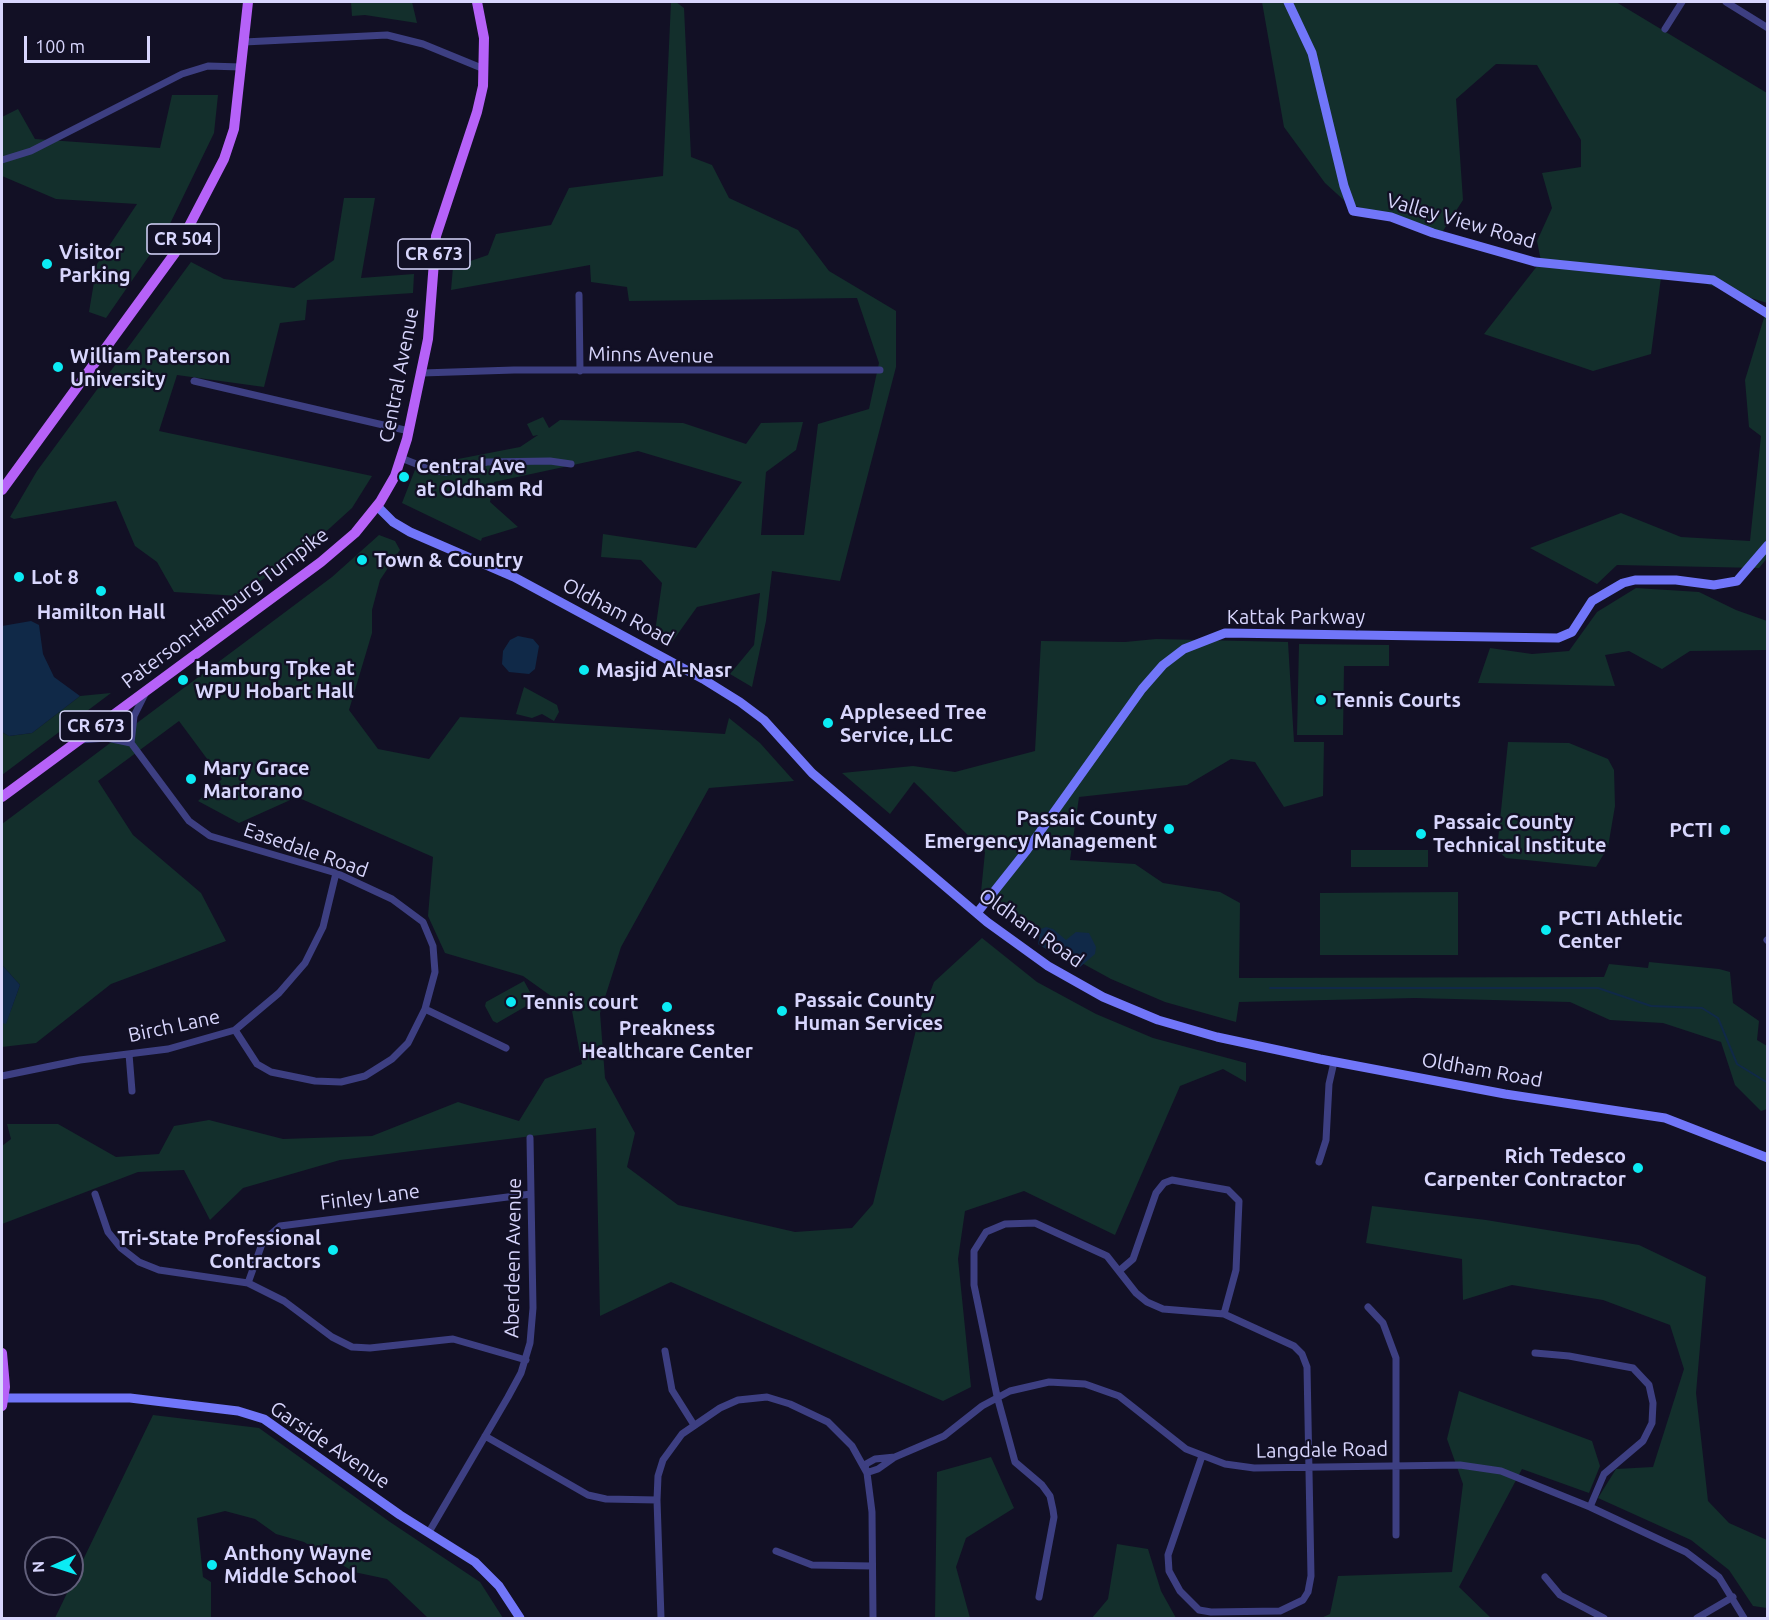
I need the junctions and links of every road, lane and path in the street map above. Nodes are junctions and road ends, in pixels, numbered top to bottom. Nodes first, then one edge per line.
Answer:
1 (248, 2) edge
2 (477, 2) edge
3 (1288, 2) edge
4 (1682, 2) edge
5 (1726, 2) edge
6 (1767, 28) edge
7 (1665, 29) dead end
8 (244, 42) junction
9 (241, 67) junction
10 (484, 69) junction
11 (2, 160) edge
12 (579, 295) dead end
13 (1767, 314) edge
14 (880, 370) dead end
15 (580, 371) junction
16 (422, 373) junction
17 (194, 381) dead end
18 (409, 431) junction
19 (401, 458) junction
20 (571, 464) dead end
21 (2, 490) edge
22 (377, 506) junction
23 (1767, 545) edge
24 (148, 688) junction
25 (78, 740) junction
26 (131, 743) junction
27 (2, 797) edge
28 (336, 873) junction
29 (977, 913) junction
30 (425, 1009) junction
31 (235, 1030) junction
32 (506, 1048) dead end
33 (129, 1054) junction
34 (1334, 1062) junction
35 (2, 1076) edge
36 (132, 1091) dead end
37 (530, 1138) dead end
38 (1767, 1158) edge
39 (1319, 1162) dead end
40 (95, 1194) dead end
41 (531, 1194) junction
42 (1119, 1271) junction
43 (248, 1283) junction
44 (1368, 1307) dead end
45 (1224, 1314) junction
46 (665, 1351) dead end
47 (2, 1353) edge
48 (1535, 1353) dead end
49 (526, 1360) junction
50 (997, 1396) junction
51 (3, 1402) edge
52 (694, 1425) junction
53 (485, 1436) junction
54 (1202, 1456) junction
55 (1396, 1465) junction
56 (1309, 1466) junction
57 (865, 1469) junction
58 (657, 1500) junction
59 (1590, 1507) junction
60 (429, 1532) junction
61 (1396, 1535) dead end
62 (776, 1551) dead end
63 (872, 1566) junction
64 (1545, 1577) dead end
65 (1039, 1597) dead end
66 (1733, 1597) junction
67 (520, 1618) edge
68 (661, 1618) edge
69 (873, 1618) edge
70 (1604, 1618) edge
71 (1697, 1618) edge
72 (1744, 1618) edge

1 - 8 main road, CR 504
2 - 10 main road, Central Avenue / CR 673
3 - 13 street, Valley View Road
4 - 7 street
5 - 6 street
8 - 9 main road, CR 504
8 - 10 street
9 - 11 street
9 - 21 main road, CR 504
10 - 16 main road, Central Avenue / CR 673
12 - 15 street
14 - 15 street, Minns Avenue
15 - 16 street, Minns Avenue
16 - 18 main road, Central Avenue / CR 673
17 - 18 street
18 - 19 main road, Central Avenue / CR 673
19 - 20 street
19 - 22 main road, Central Avenue / CR 673
22 - 24 main road, Paterson-Hamburg Turnpike / CR 673
22 - 29 street, Oldham Road
23 - 29 street, Kattak Parkway
24 - 25 main road, Paterson-Hamburg Turnpike / CR 673
24 - 26 street
25 - 26 street
25 - 27 main road, Paterson-Hamburg Turnpike / CR 673
26 - 28 street, Easedale Road
28 - 30 street, Easedale Road
28 - 31 street, Birch Lane
29 - 34 street, Oldham Road
30 - 31 street, Easedale Road
30 - 32 street
31 - 33 street, Birch Lane
33 - 35 street, Birch Lane
33 - 36 street
34 - 38 street, Oldham Road
34 - 39 street
37 - 41 street, Aberdeen Avenue
40 - 43 street
41 - 43 street, Finley Lane
41 - 49 street, Aberdeen Avenue
42 - 45 street
42 - 45 street
42 - 50 street
43 - 49 street
44 - 55 street
45 - 56 street
46 - 52 street
47 - 51 main road
48 - 59 street
49 - 53 street, Aberdeen Avenue
50 - 54 street, Langdale Road
50 - 57 street, Langdale Road
50 - 65 street
51 - 60 street, Garside Avenue
52 - 57 street
52 - 58 street
53 - 58 street
53 - 60 street, Aberdeen Avenue
54 - 56 street, Langdale Road
54 - 56 street
55 - 56 street, Langdale Road
55 - 59 street, Langdale Road
55 - 61 street
57 - 63 street
58 - 68 street
59 - 66 street, Langdale Road
60 - 67 street, Garside Avenue
62 - 63 street
63 - 69 street
64 - 70 street
66 - 71 street
66 - 72 street, Langdale Road

